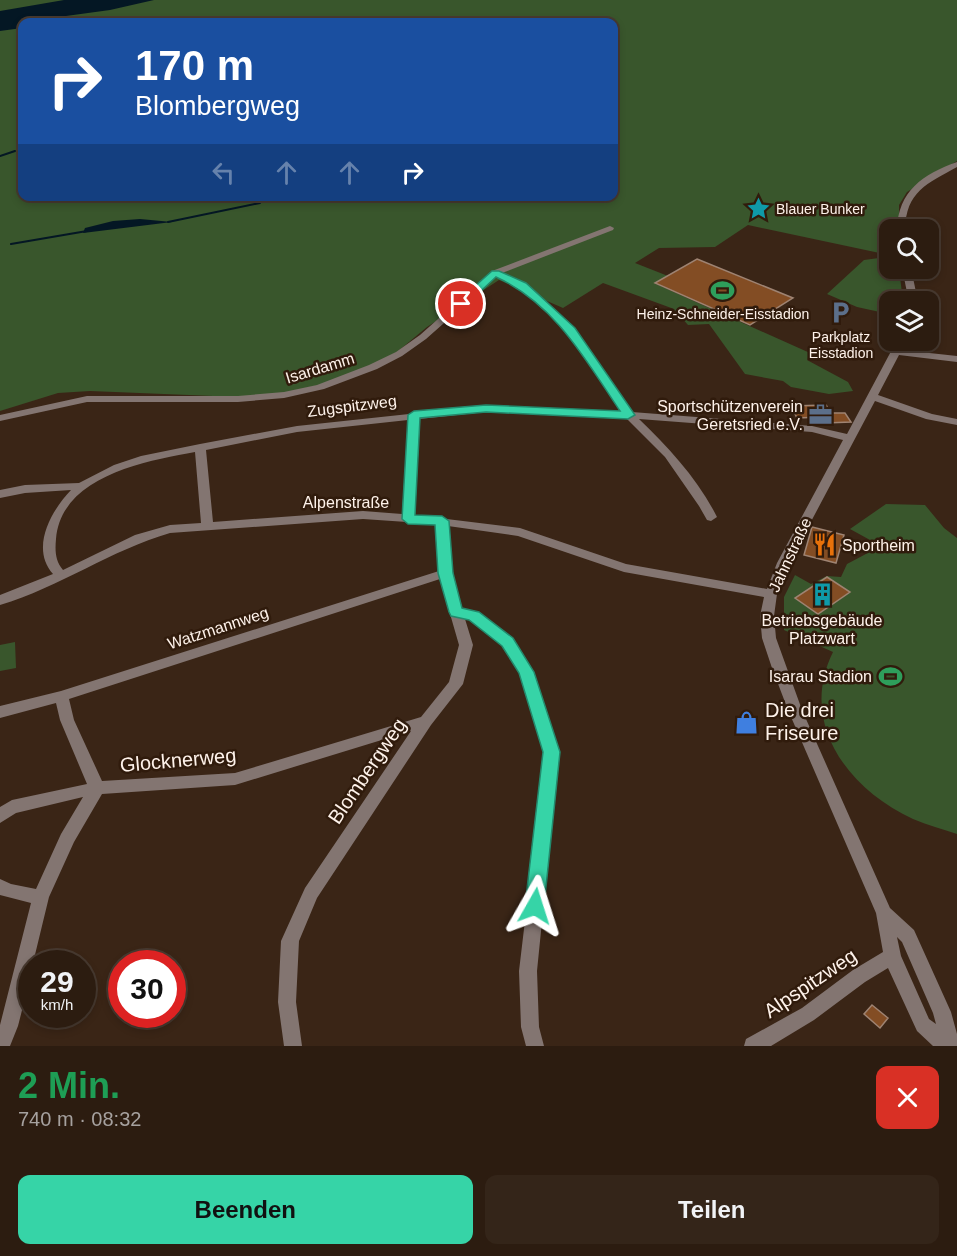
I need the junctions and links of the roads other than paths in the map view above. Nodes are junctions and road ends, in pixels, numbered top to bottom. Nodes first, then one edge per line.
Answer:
1 (957, 164) edge
2 (902, 219) edge
3 (610, 228) dead end
4 (495, 273) junction
5 (895, 352) joint
6 (957, 359) edge
7 (873, 397) junction
8 (414, 415) junction
9 (628, 415) junction
10 (0, 418) edge
11 (957, 422) edge
12 (850, 438) junction
13 (200, 447) junction
14 (81, 486) junction
15 (0, 494) edge
16 (711, 517) dead end
17 (408, 519) junction
18 (442, 521) junction
19 (207, 525) junction
20 (445, 573) junction
21 (60, 576) junction
22 (771, 594) junction
23 (0, 600) edge
24 (456, 612) junction
25 (61, 696) junction
26 (0, 712) edge
27 (426, 721) junction
28 (98, 788) junction
29 (0, 816) edge
30 (0, 886) edge
31 (41, 897) junction
32 (884, 913) junction
33 (892, 956) junction
34 (1, 1046) edge
35 (292, 1046) edge
36 (535, 1046) edge
37 (753, 1046) edge
38 (949, 1046) edge

1 - 2 street
3 - 4 street, Isardamm
4 - 9 street
4 - 10 street, Isardamm
5 - 6 street
5 - 7 street, Jahnstraße
7 - 11 street
7 - 12 street, Jahnstraße
8 - 9 street, Zugspitzweg
8 - 13 street, Zugspitzweg
8 - 17 street
9 - 12 street, Zugspitzweg
9 - 16 street
12 - 22 street, Jahnstraße
13 - 14 street, Zugspitzweg
13 - 19 street
14 - 15 street, Zugspitzweg
14 - 21 street, Zugspitzweg
17 - 18 street, Alpenstraße
17 - 19 street, Alpenstraße
18 - 20 street, Blombergweg
18 - 22 street, Alpenstraße
19 - 21 street, Alpenstraße
20 - 24 street, Blombergweg
20 - 25 street, Watzmannweg
21 - 23 street, Alpenstraße
22 - 32 street, Jahnstraße
24 - 27 street, Blombergweg
24 - 36 street
25 - 26 street, Watzmannweg
25 - 28 street
27 - 28 street, Glocknerweg
27 - 35 street, Blombergweg
28 - 29 street, Glocknerweg
28 - 31 street
30 - 31 street
31 - 34 street
32 - 33 street, Jahnstraße
32 - 38 street, Jahnstraße
33 - 37 street, Alpspitzweg
33 - 38 street, Jahnstraße

